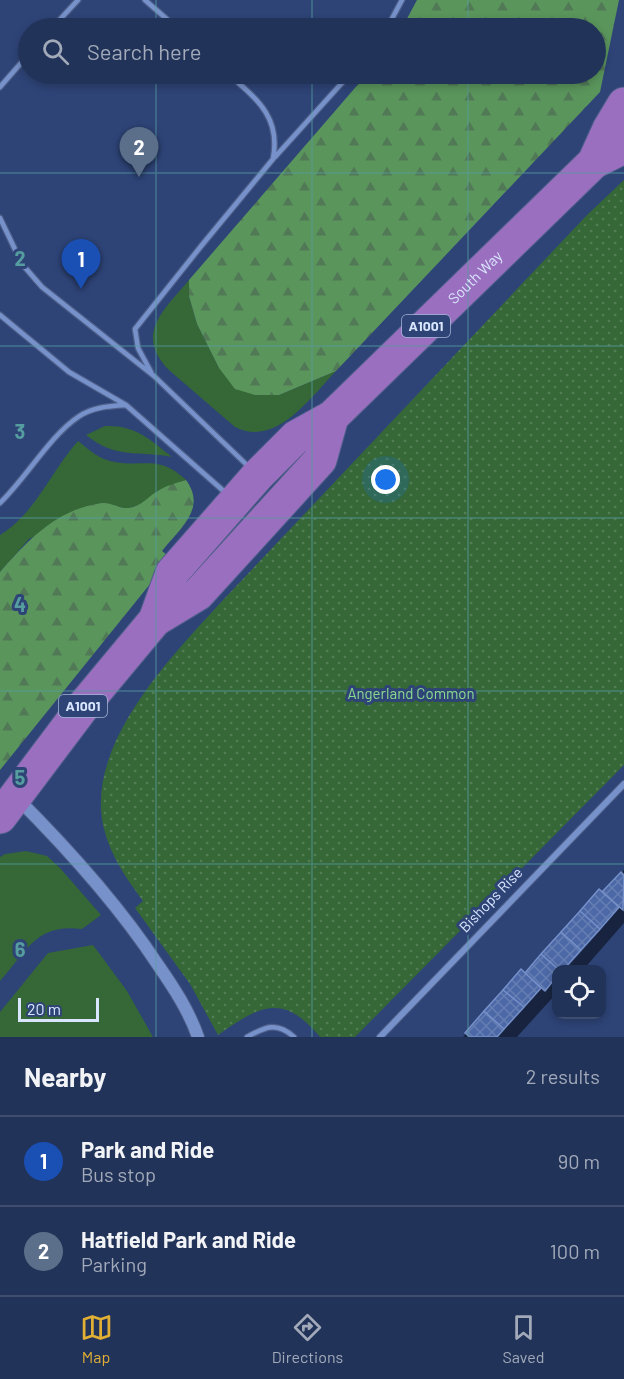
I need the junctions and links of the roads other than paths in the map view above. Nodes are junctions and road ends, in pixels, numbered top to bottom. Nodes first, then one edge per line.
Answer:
1 (78, 0) edge
2 (145, 0) edge
3 (402, 0) edge
4 (61, 18) edge
5 (166, 18) edge
6 (392, 18) edge
7 (18, 67) edge
8 (240, 84) edge
9 (341, 84) edge
10 (0, 87) edge
11 (624, 104) edge
12 (624, 147) edge
13 (273, 159) junction
14 (594, 162) junction
15 (0, 219) edge
16 (0, 315) edge
17 (153, 376) junction
18 (126, 405) junction
19 (332, 417) junction
20 (256, 501) junction
21 (0, 503) edge
22 (624, 784) edge
23 (8, 807) edge
24 (198, 1037) edge
25 (248, 1037) edge
26 (294, 1037) edge
27 (380, 1037) edge

1 - 4 lane
2 - 5 lane
3 - 6 lane
7 - 10 lane
8 - 13 lane
9 - 13 lane
11 - 14 main road, South Way / A1001
12 - 14 main road, South Way / A1001
13 - 17 lane
14 - 19 main road, South Way / A1001
15 - 17 lane
16 - 18 lane
17 - 20 lane
18 - 20 lane
18 - 21 lane
19 - 20 main road, South Way / A1001
19 - 20 main road, South Way / A1001
20 - 23 main road, South Way / A1001
22 - 27 street, Bishops Rise
23 - 24 street
25 - 26 lane

